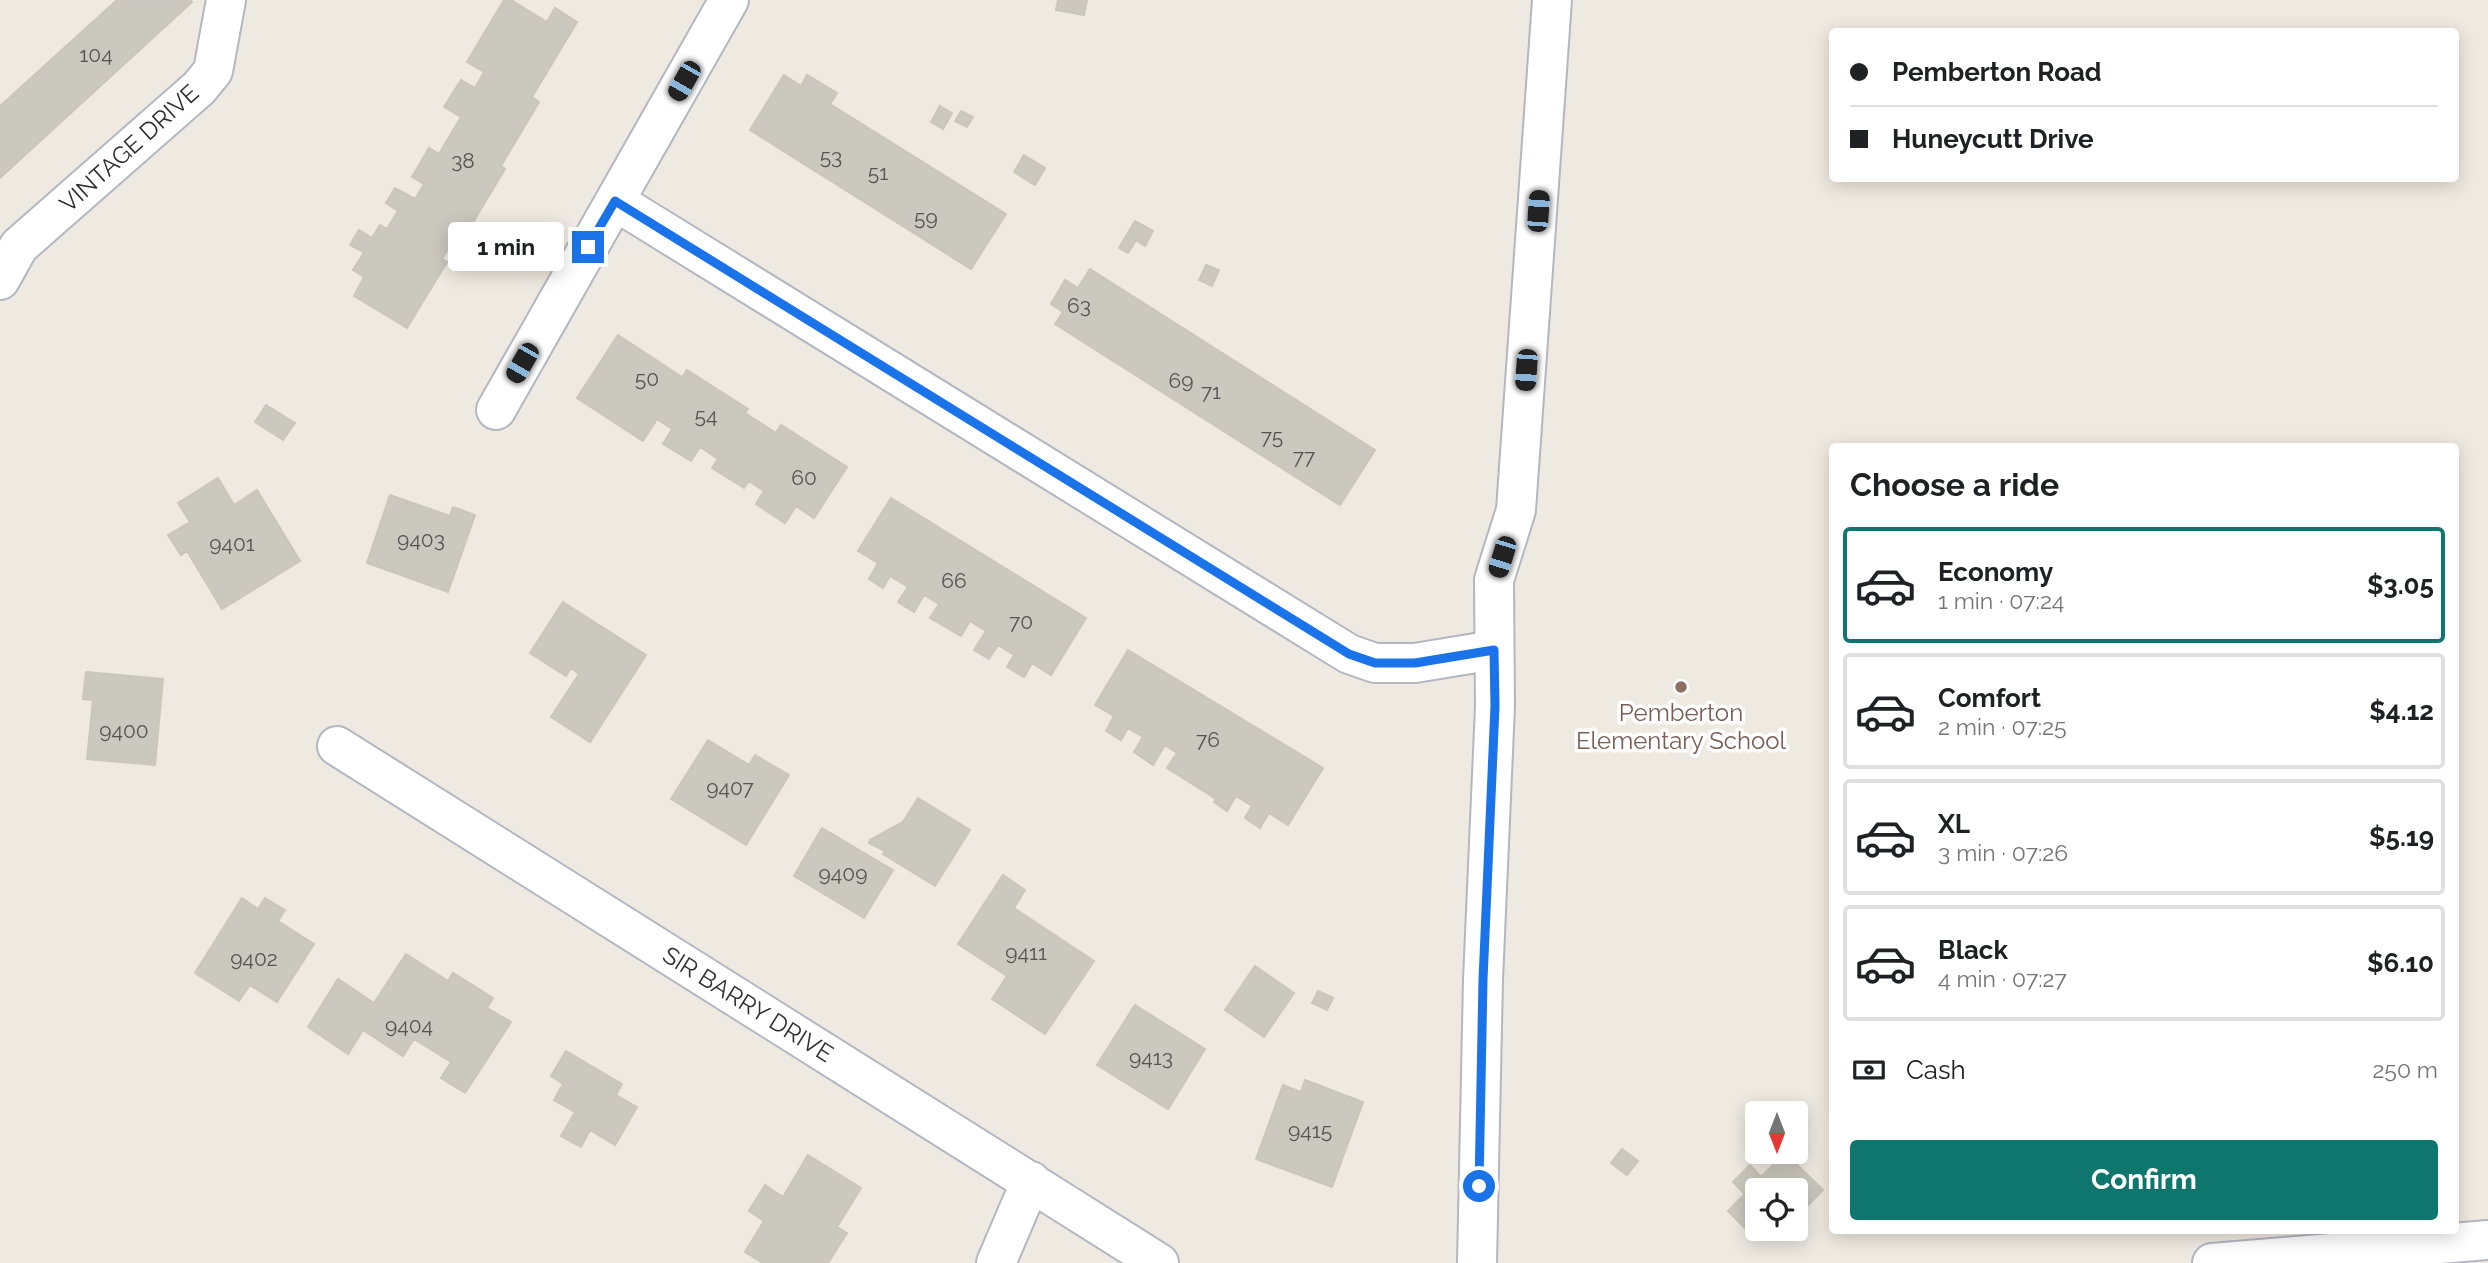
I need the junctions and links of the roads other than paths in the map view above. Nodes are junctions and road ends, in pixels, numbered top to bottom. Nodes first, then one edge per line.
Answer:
1 (226, 0) edge
2 (729, 0) edge
3 (1552, 0) edge
4 (615, 201) junction
5 (0, 280) edge
6 (496, 410) dead end
7 (1494, 650) junction
8 (337, 746) dead end
9 (1031, 1181) junction
10 (2488, 1240) edge
11 (1139, 1258) edge
12 (996, 1263) edge
13 (1477, 1263) edge
14 (2212, 1263) edge

1 - 5 street, VINTAGE DRIVE
2 - 4 street
3 - 7 street
4 - 6 street
4 - 7 street
7 - 13 street
8 - 9 street, SIR BARRY DRIVE
9 - 11 street, SIR BARRY DRIVE
9 - 12 street
10 - 14 street

